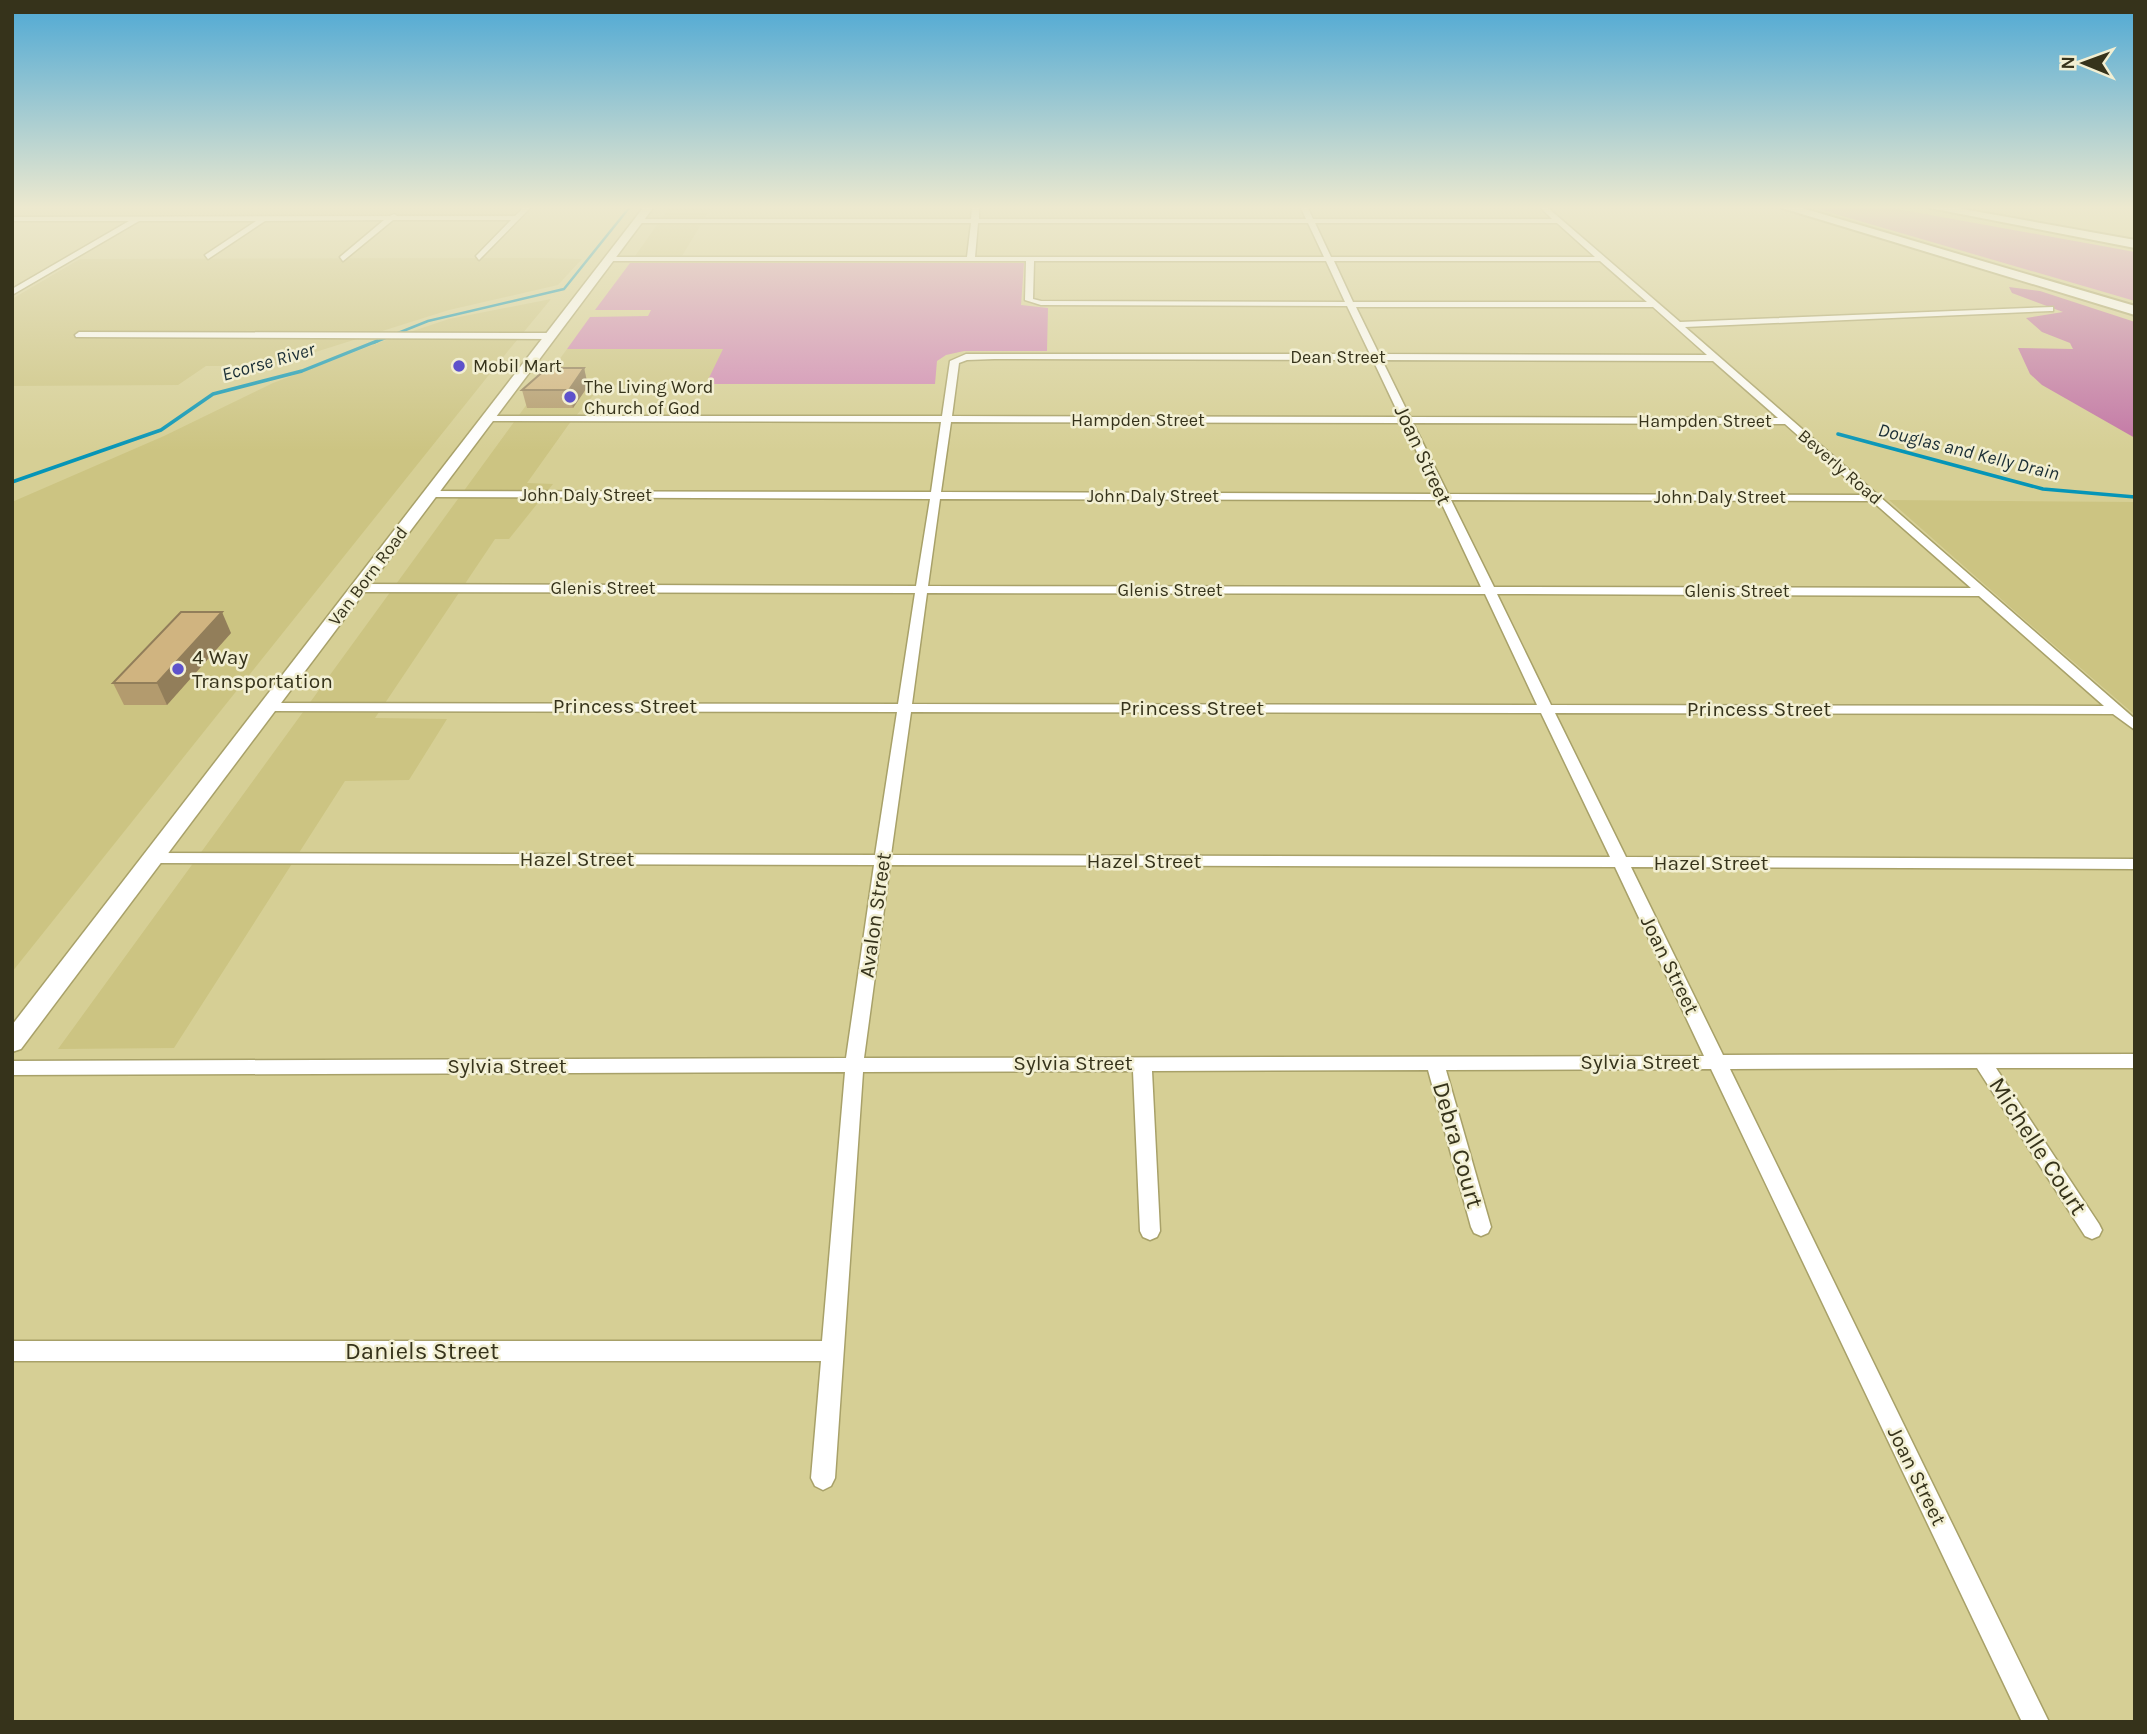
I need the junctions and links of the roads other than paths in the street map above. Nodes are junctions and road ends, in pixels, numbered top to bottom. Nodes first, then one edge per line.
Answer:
1 (586, 289) edge
2 (1029, 289) edge
3 (1345, 289) edge
4 (1636, 289) edge
5 (2061, 289) edge
6 (1352, 304) junction
7 (1654, 304) junction
8 (2050, 309) dead end
9 (2135, 311) edge
10 (1678, 325) junction
11 (79, 335) dead end
12 (550, 337) junction
13 (1377, 357) junction
14 (960, 358) joint
15 (1716, 358) junction
16 (488, 418) junction
17 (946, 419) junction
18 (1406, 420) junction
19 (1788, 421) junction
20 (430, 494) junction
21 (935, 496) junction
22 (1443, 497) junction
23 (1875, 498) junction
24 (359, 588) junction
25 (922, 589) junction
26 (1488, 591) junction
27 (1980, 592) junction
28 (268, 707) junction
29 (905, 707) junction
30 (1546, 709) junction
31 (2116, 710) junction
32 (2135, 726) edge
33 (153, 858) junction
34 (883, 860) junction
35 (1620, 863) junction
36 (2135, 864) edge
37 (12, 1043) edge
38 (2135, 1061) edge
39 (1435, 1062) junction
40 (1716, 1062) junction
41 (1142, 1063) junction
42 (1983, 1063) junction
43 (855, 1064) junction
44 (12, 1068) edge
45 (1481, 1227) dead end
46 (2092, 1230) dead end
47 (1150, 1231) dead end
48 (12, 1351) edge
49 (832, 1351) junction
50 (823, 1478) dead end
51 (2036, 1722) edge

1 - 12 main road, Van Born Road
2 - 6 street
3 - 6 street, Joan Street
4 - 7 street, Beverly Road
5 - 9 highway
6 - 7 street
6 - 13 street, Joan Street
7 - 10 street, Beverly Road
8 - 10 street
10 - 15 street, Beverly Road
11 - 12 street
12 - 16 main road, Van Born Road
13 - 14 street, Dean Street
13 - 15 street, Dean Street
13 - 18 street, Joan Street
14 - 17 street, Avalon Street
15 - 19 street, Beverly Road
16 - 17 street, Hampden Street
16 - 20 main road, Van Born Road
17 - 18 street, Hampden Street
17 - 21 street, Avalon Street
18 - 19 street, Hampden Street
18 - 22 street, Joan Street
19 - 23 street, Beverly Road
20 - 21 street, John Daly Street
20 - 24 main road, Van Born Road
21 - 22 street, John Daly Street
21 - 25 street, Avalon Street
22 - 23 street, John Daly Street
22 - 26 street, Joan Street
23 - 27 street, Beverly Road
24 - 25 street, Glenis Street
24 - 28 main road, Van Born Road
25 - 26 street, Glenis Street
25 - 29 street, Avalon Street
26 - 27 street, Glenis Street
26 - 30 street, Joan Street
27 - 31 street, Beverly Road
28 - 29 street, Princess Street
28 - 33 main road, Van Born Road
29 - 30 street, Princess Street
29 - 34 street, Avalon Street
30 - 31 street, Princess Street
30 - 35 street, Joan Street
31 - 32 street, Beverly Road
33 - 34 street, Hazel Street
33 - 37 main road, Van Born Road
34 - 35 street, Hazel Street
34 - 43 street, Avalon Street
35 - 36 street, Hazel Street
35 - 40 street, Joan Street
38 - 42 street, Sylvia Street
39 - 40 street, Sylvia Street
39 - 41 street, Sylvia Street
39 - 45 street, Debra Court
40 - 42 street, Sylvia Street
40 - 51 street, Joan Street
41 - 43 street, Sylvia Street
41 - 47 street
42 - 46 street, Michelle Court
43 - 44 street, Sylvia Street
43 - 49 street, Avalon Street
48 - 49 street, Daniels Street
49 - 50 street, Avalon Street

